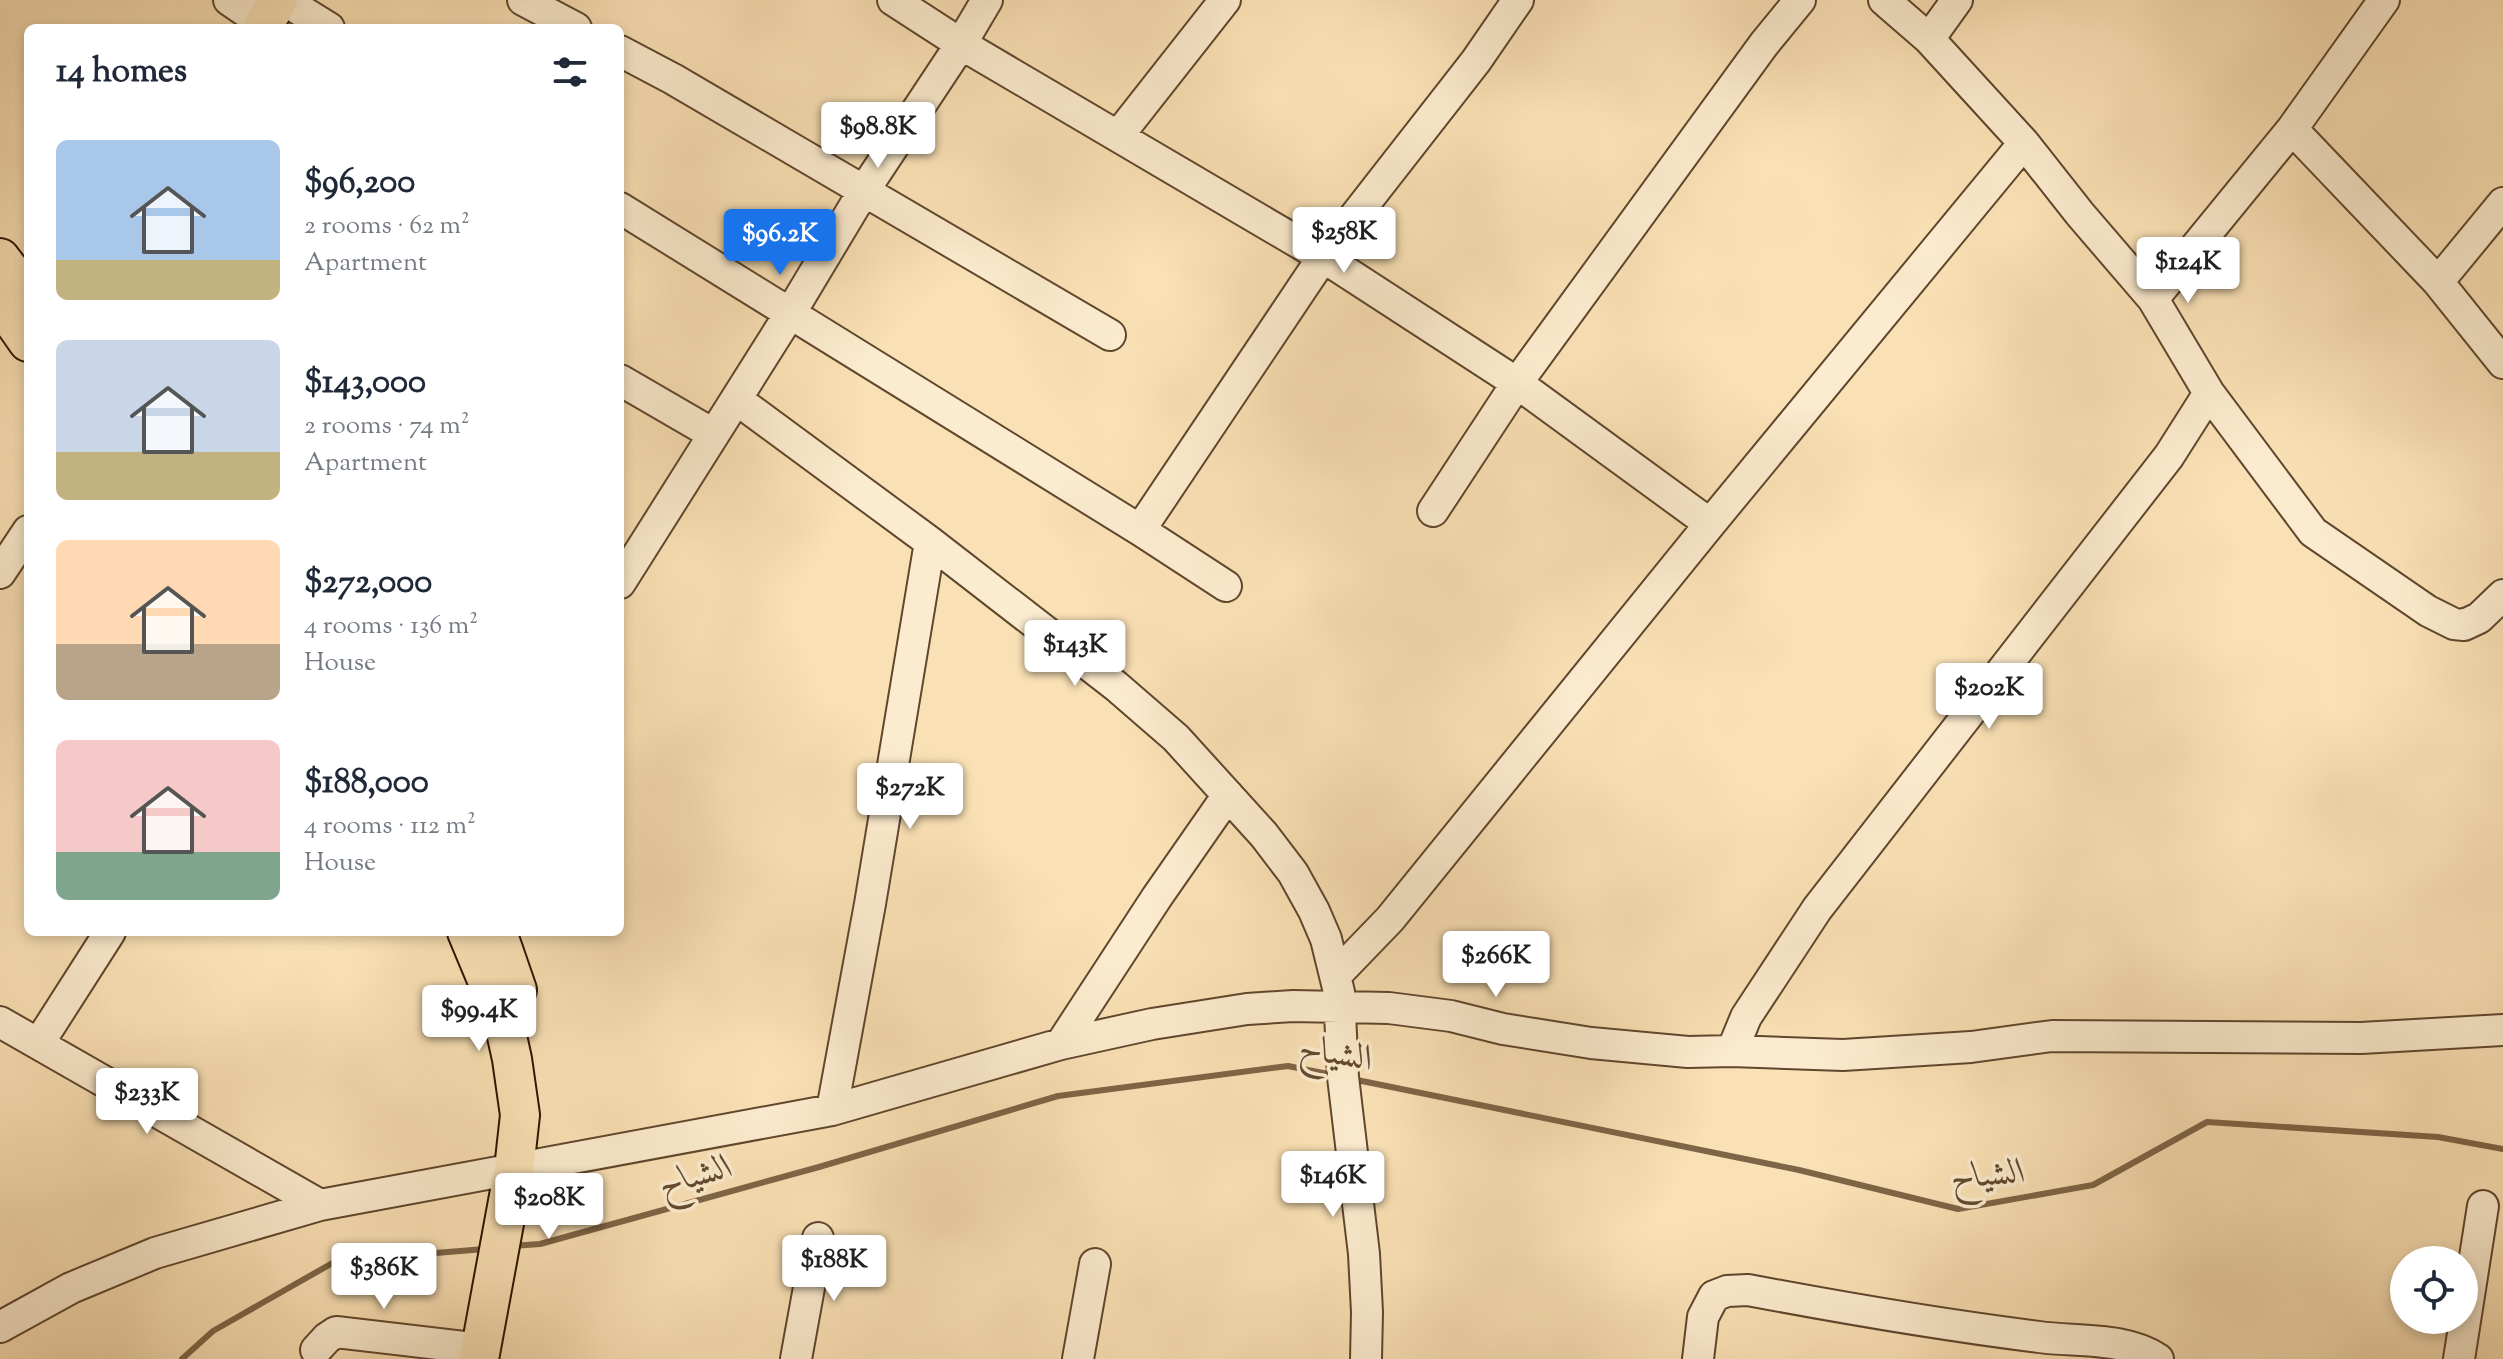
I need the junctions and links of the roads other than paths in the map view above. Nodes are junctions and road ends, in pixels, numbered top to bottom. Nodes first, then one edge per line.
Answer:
1 (229, 0) edge
2 (523, 0) edge
3 (893, 0) edge
4 (987, 0) edge
5 (1225, 0) edge
6 (1518, 0) edge
7 (1800, 0) edge
8 (1884, 0) edge
9 (1957, 0) edge
10 (2384, 0) edge
11 (272, 13) edge
12 (314, 24) edge
13 (568, 24) edge
14 (1929, 39) junction
15 (961, 44) junction
16 (624, 53) edge
17 (2292, 129) junction
18 (1118, 136) junction
19 (2024, 143) junction
20 (863, 192) junction
21 (2503, 203) edge
22 (624, 210) edge
23 (1323, 257) junction
24 (0, 258) edge
25 (2438, 282) junction
26 (24, 289) edge
27 (2153, 299) junction
28 (0, 302) edge
29 (791, 312) junction
30 (1110, 335) dead end
31 (24, 336) edge
32 (2503, 363) edge
33 (624, 382) edge
34 (1517, 383) junction
35 (2209, 393) junction
36 (736, 399) junction
37 (713, 434) junction
38 (1433, 511) dead end
39 (1710, 524) junction
40 (1140, 530) junction
41 (18, 532) edge
42 (930, 542) junction
43 (0, 573) edge
44 (624, 577) edge
45 (1226, 586) dead end
46 (2503, 595) edge
47 (1228, 795) junction
48 (107, 936) edge
49 (469, 936) edge
50 (498, 936) edge
51 (1336, 975) junction
52 (1340, 1006) junction
53 (0, 1022) edge
54 (2503, 1030) edge
55 (39, 1043) junction
56 (1061, 1044) junction
57 (1732, 1051) junction
58 (832, 1110) junction
59 (519, 1184) junction
60 (320, 1205) junction
61 (2483, 1206) dead end
62 (818, 1238) dead end
63 (1095, 1264) dead end
64 (0, 1327) edge
65 (316, 1350) dead end
66 (487, 1356) edge
67 (796, 1359) edge
68 (1078, 1359) edge
69 (1366, 1359) edge
70 (1698, 1359) edge
71 (2158, 1359) edge
72 (2459, 1359) edge

1 - 11 street
2 - 13 street
3 - 15 street
4 - 15 street
5 - 18 street
6 - 23 street
7 - 34 street
8 - 14 street
9 - 14 street
10 - 17 street
11 - 12 street
14 - 19 street
15 - 18 street
15 - 20 street
16 - 20 street
17 - 25 street
17 - 27 street
18 - 23 street
19 - 27 street
19 - 39 street
20 - 29 street
20 - 30 street
21 - 25 street
22 - 29 street
23 - 34 street
23 - 40 street
24 - 26 main road
25 - 32 street
27 - 35 street
28 - 31 main road
29 - 36 street
29 - 40 street
33 - 37 street
34 - 38 street
34 - 39 street
35 - 46 street
35 - 57 street
36 - 37 street
36 - 42 street
37 - 44 street
39 - 51 street
40 - 45 street
41 - 43 street
42 - 47 street
42 - 58 street
47 - 51 street
47 - 56 street
48 - 55 street
49 - 59 main road
50 - 59 main road
51 - 52 street
52 - 56 street
52 - 57 street
52 - 69 street
53 - 55 street
54 - 57 street
55 - 60 street
56 - 58 street
58 - 59 street
59 - 60 street
59 - 66 main road
60 - 64 street
61 - 72 street
62 - 67 street
63 - 68 street
65 - 66 street
70 - 71 street

